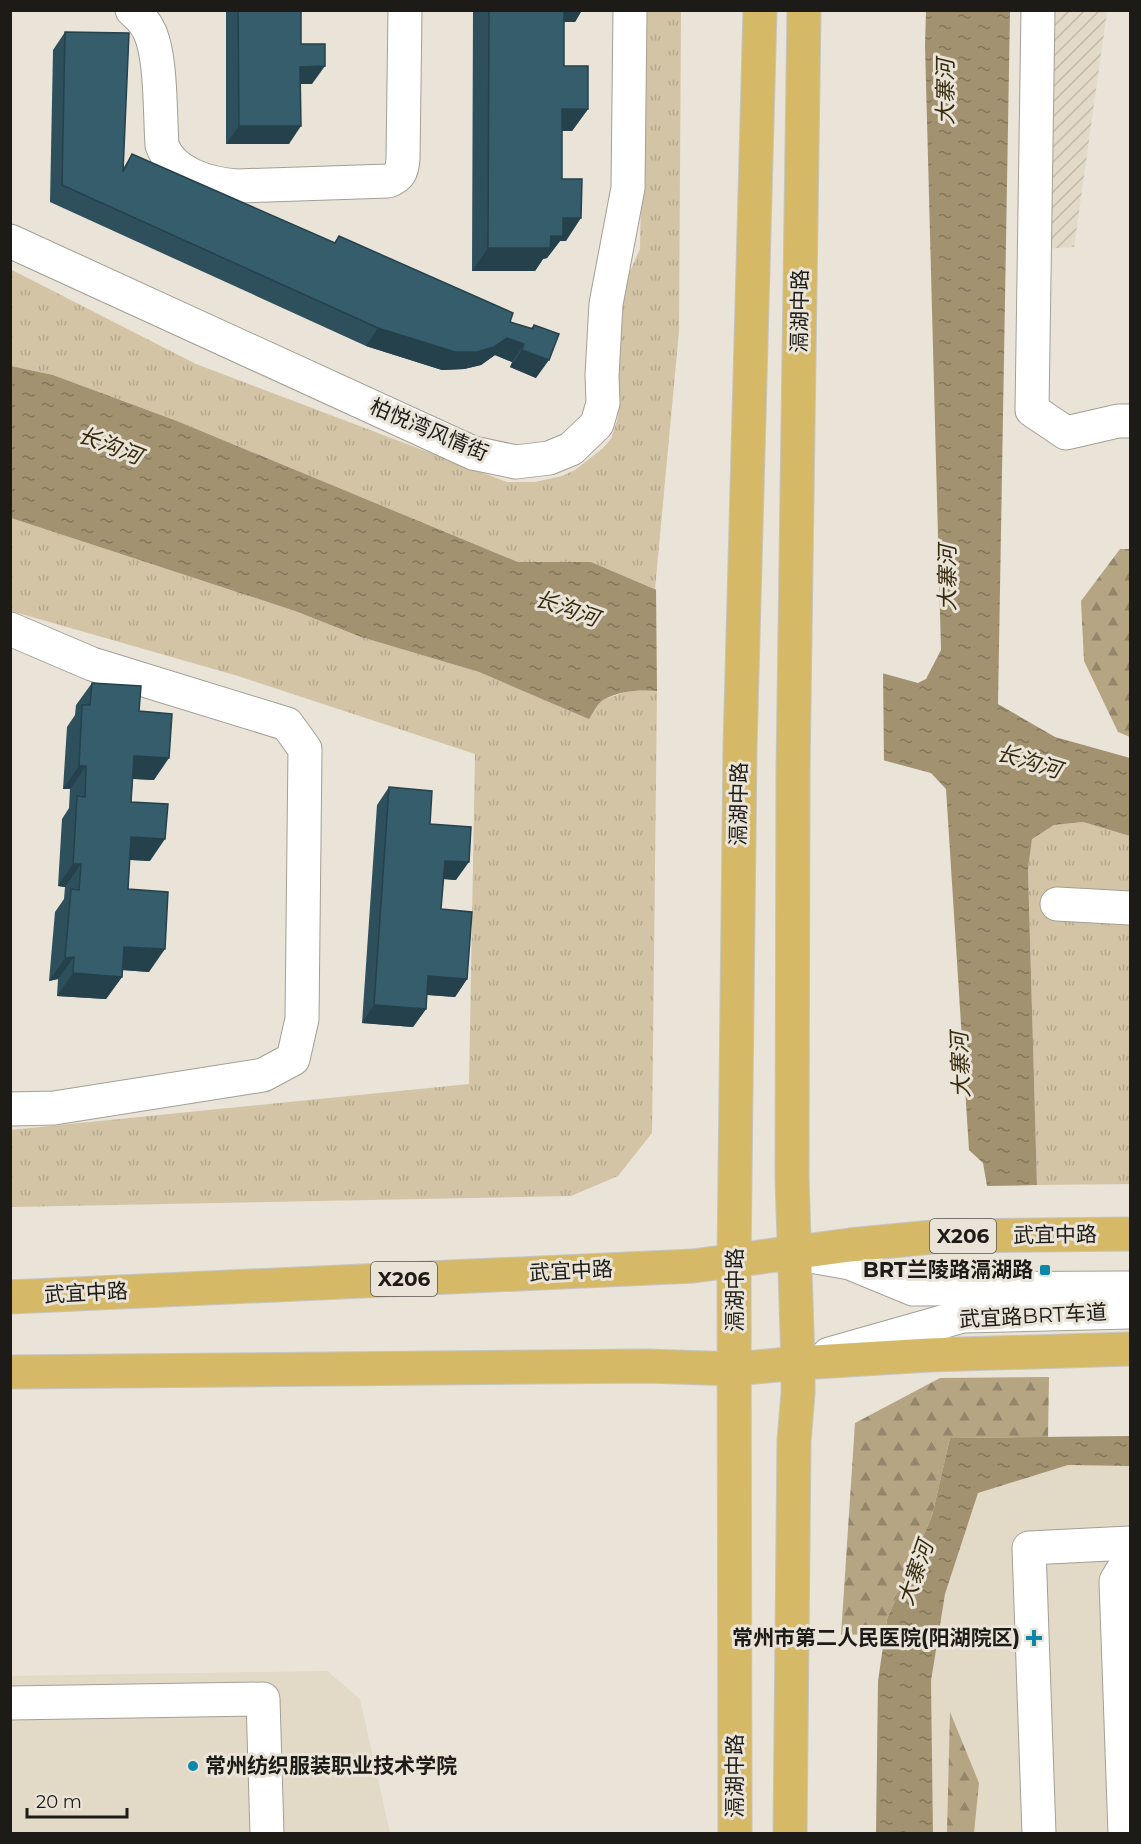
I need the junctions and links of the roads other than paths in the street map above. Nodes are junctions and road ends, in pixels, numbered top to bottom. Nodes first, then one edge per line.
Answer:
1 (132, 10) edge
2 (405, 10) edge
3 (630, 10) edge
4 (760, 10) edge
5 (804, 10) edge
6 (1038, 10) edge
7 (10, 241) edge
8 (1131, 421) edge
9 (10, 629) edge
10 (1057, 904) dead end
11 (1131, 908) edge
12 (10, 1109) edge
13 (1131, 1234) edge
14 (796, 1253) junction
15 (734, 1261) junction
16 (1131, 1288) edge
17 (10, 1297) edge
18 (1131, 1312) edge
19 (1131, 1349) edge
20 (798, 1363) junction
21 (736, 1369) junction
22 (10, 1372) edge
23 (1131, 1543) edge
24 (1131, 1558) edge
25 (10, 1703) edge
26 (267, 1833) edge
27 (735, 1833) edge
28 (790, 1833) edge
29 (1039, 1833) edge
30 (1125, 1833) edge

1 - 2 street
3 - 7 street, 柏悦湾风情街
4 - 15 main road, 滆湖中路
5 - 14 main road, 滆湖中路
6 - 8 street
9 - 12 street
10 - 11 street
13 - 14 main road, 武宜中路 / X206
14 - 15 main road, 武宜中路 / X206
14 - 16 street, 武宜路BRT车道
14 - 20 main road
15 - 17 main road, 武宜中路 / X206
15 - 21 main road, 滆湖中路
18 - 20 street, 武宜路BRT车道
19 - 20 main road
20 - 21 main road
20 - 28 main road
21 - 22 main road
21 - 27 main road, 滆湖中路
23 - 29 street
24 - 30 street
25 - 26 street

